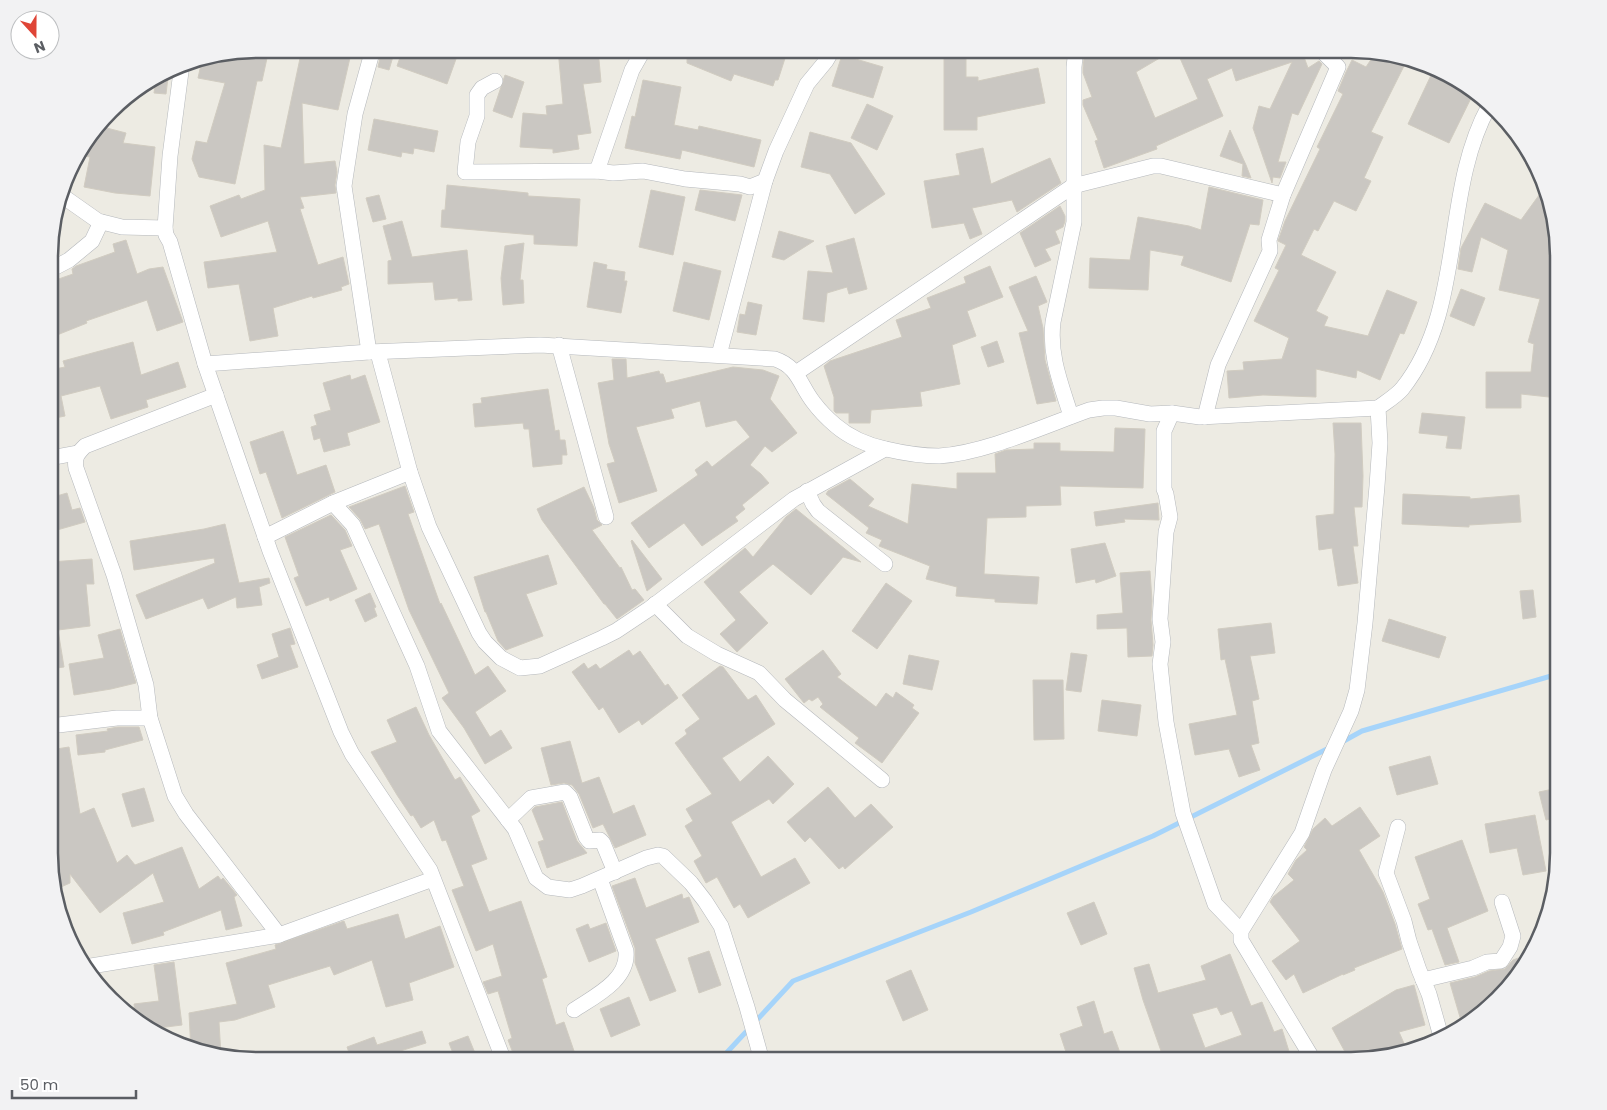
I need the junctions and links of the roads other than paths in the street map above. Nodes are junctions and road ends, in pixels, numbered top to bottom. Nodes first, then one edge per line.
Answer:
1 (371, 58) edge
2 (639, 58) edge
3 (828, 58) edge
4 (1075, 58) edge
5 (1330, 58) edge
6 (181, 73) edge
7 (495, 81) dead end
8 (1487, 112) edge
9 (597, 171) junction
10 (765, 181) junction
11 (1073, 186) junction
12 (1283, 195) junction
13 (66, 198) edge
14 (102, 222) junction
15 (165, 228) junction
16 (58, 266) edge
17 (559, 345) junction
18 (374, 352) junction
19 (719, 355) junction
20 (205, 364) junction
21 (796, 373) junction
22 (216, 395) junction
23 (1378, 408) junction
24 (1172, 412) junction
25 (1071, 416) junction
26 (1205, 417) junction
27 (885, 449) junction
28 (77, 453) junction
29 (58, 457) edge
30 (410, 472) junction
31 (807, 491) junction
32 (334, 503) junction
33 (606, 518) dead end
34 (265, 537) junction
35 (885, 564) dead end
36 (655, 604) junction
37 (150, 718) junction
38 (58, 725) edge
39 (882, 780) dead end
40 (508, 820) junction
41 (1398, 827) dead end
42 (615, 872) junction
43 (433, 878) junction
44 (600, 879) junction
45 (1502, 902) dead end
46 (1241, 930) junction
47 (279, 935) junction
48 (93, 967) edge
49 (1423, 980) junction
50 (574, 1010) dead end
51 (1440, 1032) edge
52 (501, 1052) edge
53 (760, 1052) edge
54 (1309, 1052) edge

1 - 18 street
2 - 9 street
3 - 10 street
4 - 11 street
5 - 12 street
6 - 15 street
7 - 9 street
8 - 23 street
9 - 10 street
10 - 19 street
11 - 12 street
11 - 21 street
11 - 25 street
12 - 26 street
13 - 14 street
14 - 15 street
14 - 16 street
15 - 20 street
17 - 18 street
17 - 19 street
17 - 33 street
18 - 20 street
18 - 30 street
19 - 21 street
20 - 22 street
21 - 27 street
22 - 28 street
22 - 34 street
23 - 26 street
23 - 46 street
24 - 25 street
24 - 26 street
24 - 46 street
25 - 27 street
27 - 31 street
28 - 29 street
28 - 37 street
30 - 32 street
30 - 36 street
31 - 35 street
31 - 36 street
32 - 34 street
32 - 40 street
34 - 43 street
36 - 39 street
37 - 38 street
37 - 47 street
40 - 42 street
40 - 44 street
41 - 49 street
42 - 44 street
42 - 53 street
43 - 47 street
43 - 52 street
44 - 50 street
45 - 49 street
46 - 54 street
47 - 48 street
49 - 51 street

